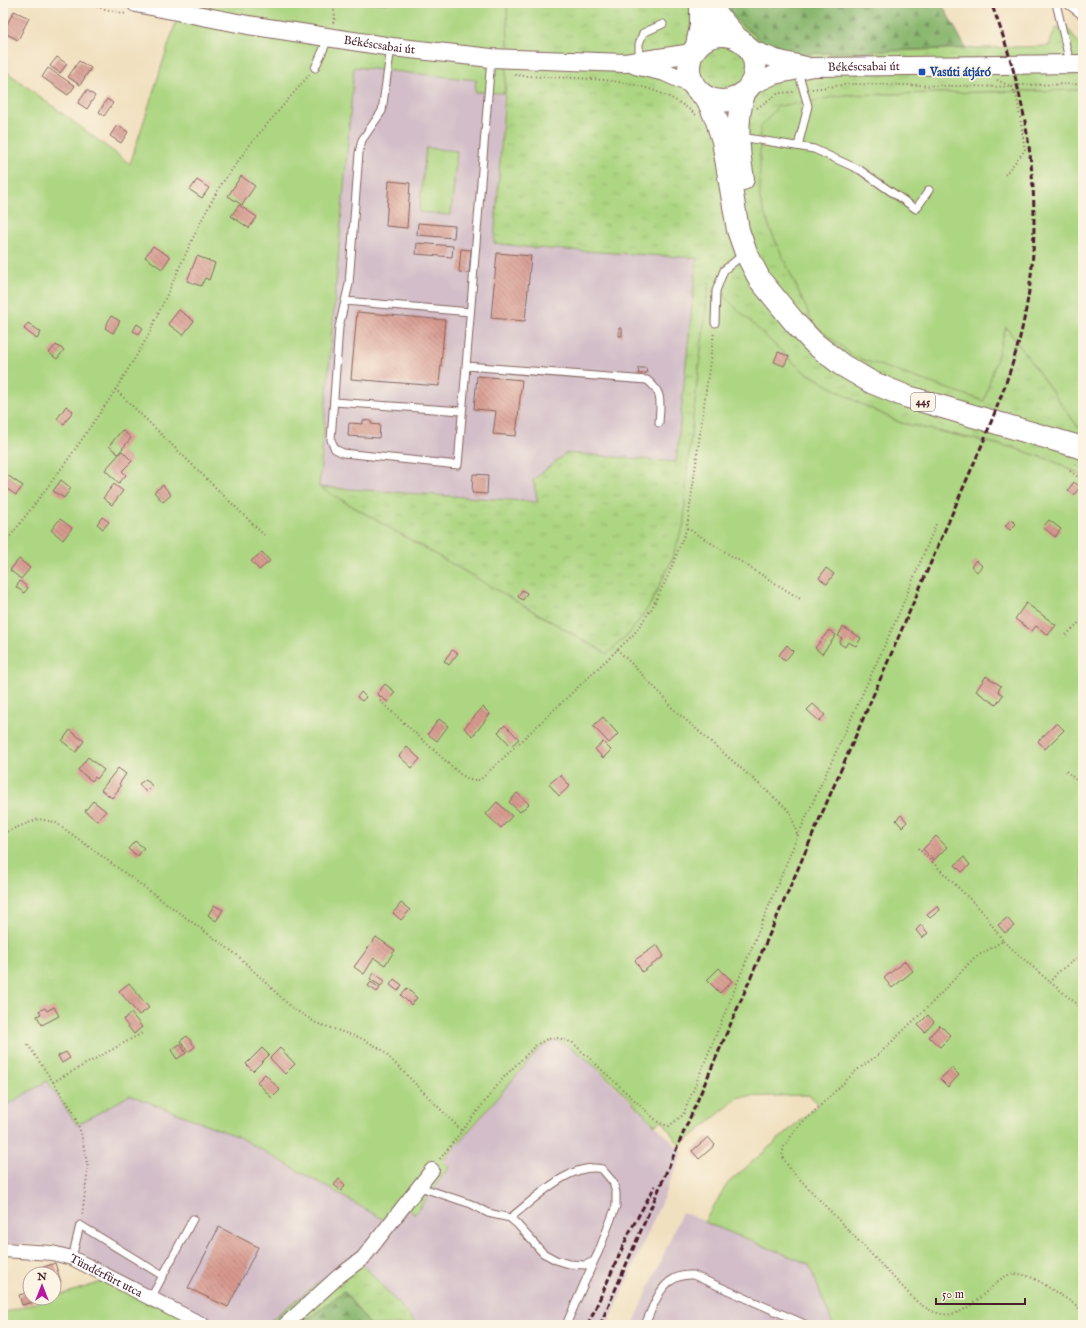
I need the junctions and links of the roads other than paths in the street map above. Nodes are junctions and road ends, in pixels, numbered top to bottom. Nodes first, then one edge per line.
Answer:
1 (136, 3) edge
2 (701, 3) edge
3 (710, 3) edge
4 (1056, 3) edge
5 (1066, 3) edge
6 (1083, 16) edge
7 (662, 24) dead end
8 (329, 37) junction
9 (742, 43) junction
10 (392, 47) junction
11 (694, 49) junction
12 (491, 58) junction
13 (632, 62) junction
14 (1076, 64) edge
15 (315, 68) road end
16 (805, 69) junction
17 (747, 90) junction
18 (700, 91) junction
19 (731, 126) junction
20 (798, 146) junction
21 (929, 190) dead end
22 (746, 253) junction
23 (345, 301) junction
24 (470, 312) junction
25 (786, 312) junction
26 (715, 323) road end
27 (466, 366) junction
28 (334, 402) junction
29 (462, 411) junction
30 (659, 423) dead end
31 (1072, 450) edge
32 (1083, 454) edge
33 (432, 1170) road end
34 (420, 1187) junction
35 (510, 1218) junction
36 (193, 1219) dead end
37 (3, 1250) edge
38 (72, 1258) junction
39 (594, 1261) junction
40 (163, 1276) junction
41 (151, 1298) junction
42 (203, 1325) edge
43 (285, 1325) edge
44 (566, 1325) edge
45 (645, 1325) edge
46 (807, 1325) edge

1 - 8 street, Békéscsabai út
2 - 11 main road, 445
3 - 9 main road, 445
4 - 14 lane
5 - 6 lane
7 - 13 lane
8 - 10 street, Békéscsabai út
8 - 15 lane
9 - 11 main road
9 - 16 street, Békéscsabai út
9 - 17 main road, 445
10 - 12 street, Békéscsabai út
10 - 23 lane
11 - 13 street, Békéscsabai út
11 - 18 main road, 445
12 - 13 street, Békéscsabai út
12 - 24 lane
13 - 18 street, Békéscsabai út
14 - 16 street, Békéscsabai út
16 - 17 street, Békéscsabai út
16 - 20 lane
17 - 18 main road
17 - 19 main road, 445
18 - 19 main road, 445
19 - 20 lane
19 - 22 main road, 445
19 - 25 main road, 445
20 - 21 lane
22 - 25 main road, 445
22 - 26 lane
23 - 24 lane
23 - 28 lane
24 - 27 lane
25 - 31 main road, 445
27 - 29 lane
27 - 30 lane
28 - 29 lane
28 - 29 lane
31 - 32 lane
33 - 34 street
34 - 35 lane
34 - 43 street
35 - 39 lane
35 - 39 lane
36 - 40 lane
37 - 38 street, Tündérfürt utca
38 - 40 lane
38 - 41 street, Tündérfürt utca
39 - 44 lane
40 - 41 lane
41 - 42 street, Tündérfürt utca
45 - 46 lane

